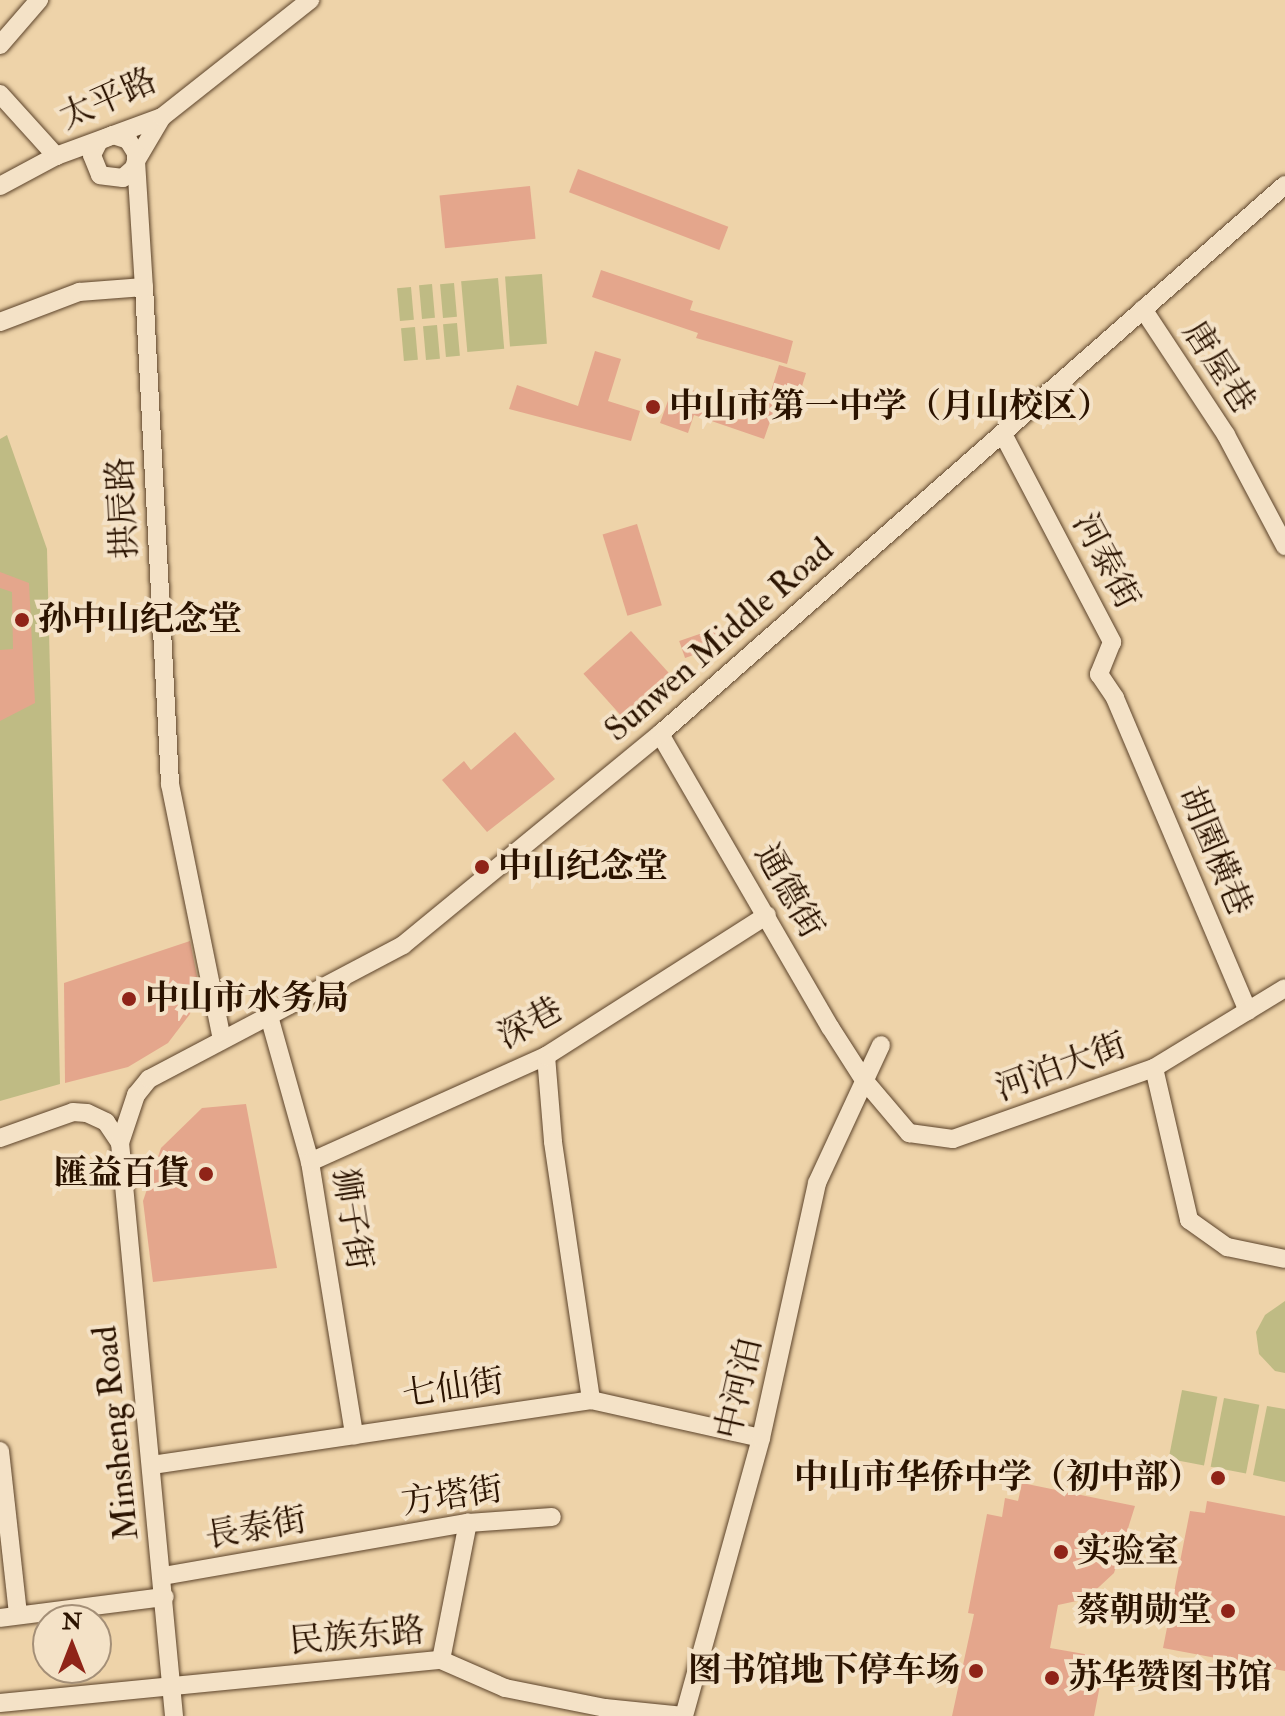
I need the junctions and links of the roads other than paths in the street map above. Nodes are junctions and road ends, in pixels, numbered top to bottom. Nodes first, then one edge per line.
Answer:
1 (39, 0) edge
2 (310, 0) edge
3 (0, 45) edge
4 (0, 94) edge
5 (162, 117) junction
6 (106, 138) junction
7 (58, 156) junction
8 (136, 161) junction
9 (95, 170) junction
10 (123, 178) junction
11 (1285, 185) edge
12 (0, 186) edge
13 (139, 199) junction
14 (144, 287) junction
15 (1143, 309) junction
16 (0, 322) edge
17 (1004, 436) junction
18 (1285, 546) edge
19 (1123, 716) joint
20 (660, 734) junction
21 (767, 915) junction
22 (1285, 988) edge
23 (1248, 1011) junction
24 (269, 1016) junction
25 (222, 1039) junction
26 (881, 1045) dead end
27 (546, 1056) junction
28 (1154, 1068) junction
29 (864, 1080) junction
30 (0, 1138) edge
31 (120, 1143) junction
32 (310, 1162) junction
33 (1285, 1259) edge
34 (591, 1400) junction
35 (354, 1435) junction
36 (761, 1438) junction
37 (0, 1451) edge
38 (152, 1465) junction
39 (552, 1517) dead end
40 (468, 1523) junction
41 (360, 1542) joint
42 (163, 1576) junction
43 (165, 1597) junction
44 (9, 1616) edge
45 (441, 1660) junction
46 (172, 1684) junction
47 (0, 1703) edge
48 (605, 1712) edge
49 (174, 1716) edge
50 (684, 1716) edge

1 - 3 street
2 - 5 street, 太平路
4 - 7 street
5 - 6 street, 太平路
5 - 8 street
6 - 7 street, 太平路
6 - 8 street
6 - 9 street
7 - 9 street
7 - 12 street, 太平路
8 - 10 street
8 - 13 street, 拱辰路
9 - 10 street
10 - 13 street
11 - 15 street, Sunwen Middle Road
13 - 14 street, 拱辰路
14 - 16 street
14 - 25 street, 拱辰路
15 - 17 street, Sunwen Middle Road
15 - 18 street, 唐屋巷
17 - 19 street, 河泰街
17 - 20 street, Sunwen Middle Road
19 - 23 street, 胡園橫巷
20 - 21 street, 通德街
20 - 24 street, Sunwen Middle Road
21 - 27 street, 深巷
21 - 29 street, 通德街
22 - 23 street, 河泊大街
23 - 28 street, 河泊大街
24 - 25 street, Sunwen Middle Road
24 - 32 street, 狮子街
25 - 31 street, Sunwen Middle Road
26 - 29 street, 中河泊
27 - 32 street, 深巷
27 - 34 street
28 - 29 street, 河泊大街
28 - 33 street
29 - 36 street, 中河泊
30 - 31 street
31 - 38 street, Minsheng Road
32 - 35 street, 狮子街
34 - 35 street, 七仙街
34 - 36 street, 七仙街
35 - 38 street, 七仙街
36 - 50 street, 中河泊
37 - 44 street
38 - 42 street, Minsheng Road
39 - 40 street, 方塔街
40 - 41 street, 方塔街
40 - 45 street
41 - 42 street, 長泰街
42 - 43 street, Minsheng Road
43 - 44 street
43 - 46 street, Minsheng Road
45 - 46 street, 民族东路
45 - 48 street, 民族东路
46 - 47 street, 民族东路
46 - 49 street, Minsheng Road
48 - 50 street, 民族东路

